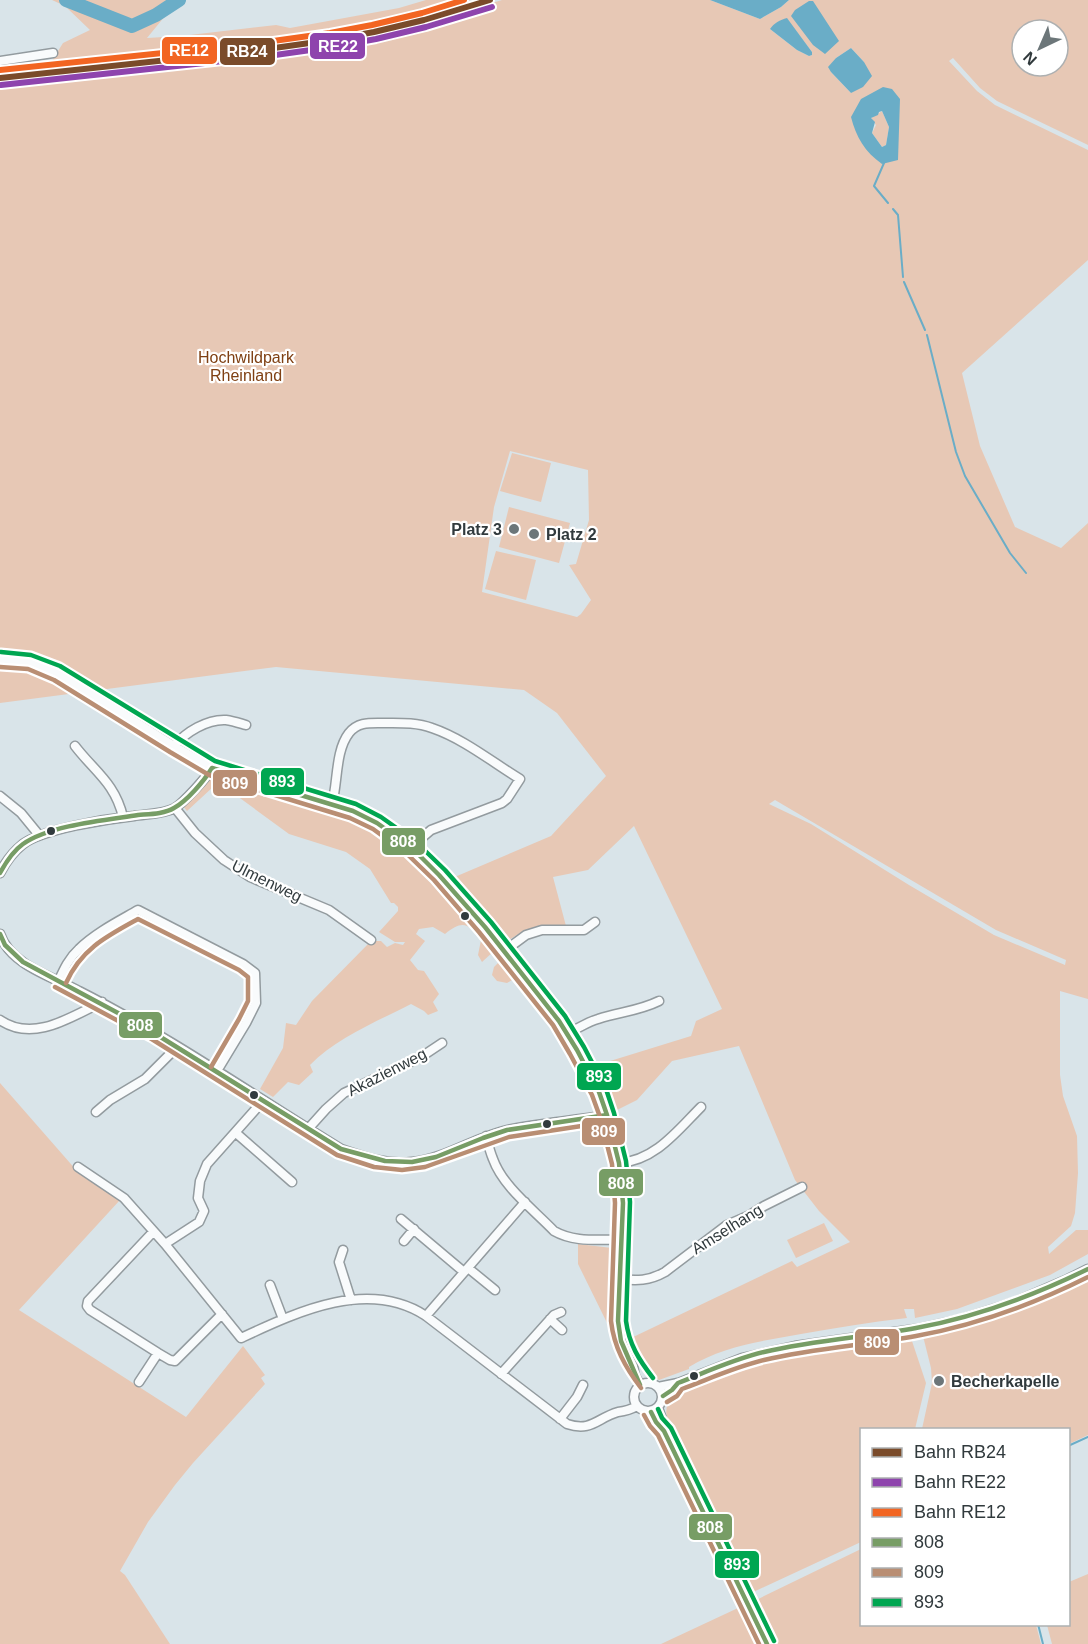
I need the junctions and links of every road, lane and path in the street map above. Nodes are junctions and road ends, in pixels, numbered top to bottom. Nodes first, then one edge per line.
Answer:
1 (52, 53) dead end
2 (0, 61) edge
3 (0, 659) edge
4 (246, 725) dead end
5 (75, 746) dead end
6 (174, 746) junction
7 (212, 768) junction
8 (0, 796) edge
9 (332, 804) junction
10 (175, 808) junction
11 (123, 817) junction
12 (39, 835) junction
13 (411, 847) junction
14 (0, 873) edge
15 (596, 922) dead end
16 (0, 934) edge
17 (371, 940) dead end
18 (503, 952) junction
19 (59, 980) junction
20 (659, 1001) dead end
21 (102, 1002) junction
22 (0, 1020) edge
23 (567, 1033) junction
24 (442, 1043) dead end
25 (177, 1047) junction
26 (217, 1071) junction
27 (263, 1101) junction
28 (701, 1107) dead end
29 (96, 1112) dead end
30 (607, 1114) junction
31 (308, 1129) junction
32 (236, 1132) junction
33 (486, 1136) junction
34 (620, 1163) junction
35 (78, 1167) dead end
36 (292, 1182) dead end
37 (802, 1186) dead end
38 (525, 1202) junction
39 (401, 1219) dead end
40 (414, 1229) junction
41 (153, 1232) junction
42 (622, 1240) junction
43 (404, 1241) dead end
44 (165, 1244) junction
45 (343, 1250) dead end
46 (1088, 1269) edge
47 (466, 1270) junction
48 (619, 1279) junction
49 (270, 1286) dead end
50 (495, 1290) dead end
51 (351, 1299) junction
52 (561, 1312) dead end
53 (222, 1314) junction
54 (426, 1316) junction
55 (283, 1319) junction
56 (550, 1319) junction
57 (562, 1330) dead end
58 (158, 1353) junction
59 (501, 1374) junction
60 (139, 1382) dead end
61 (678, 1383) junction
62 (643, 1384) junction
63 (583, 1385) dead end
64 (658, 1387) junction
65 (663, 1396) junction
66 (635, 1403) junction
67 (654, 1410) junction
68 (560, 1419) junction
69 (767, 1644) edge

1 - 2 street
3 - 6 street
4 - 6 street
5 - 11 street
6 - 7 street
7 - 9 street
7 - 10 street
8 - 12 street
9 - 13 street
9 - 13 street
10 - 11 street
10 - 17 street, Ulmenweg
11 - 12 street
12 - 14 street
13 - 18 street
15 - 18 street
16 - 19 street
18 - 23 street
19 - 21 street
19 - 26 street
20 - 23 street
21 - 22 street
21 - 25 street
23 - 30 street
24 - 31 street, Akazienweg
25 - 26 street
25 - 29 street
26 - 27 street
27 - 31 street
27 - 32 street
28 - 34 street
30 - 33 street
30 - 34 street
31 - 33 street
32 - 36 street
32 - 44 street
33 - 38 street
34 - 42 street
35 - 41 street
37 - 48 street, Amselhang
38 - 42 street
38 - 47 street
39 - 40 street
40 - 43 street
40 - 47 street
41 - 44 street
41 - 58 street
42 - 48 street
44 - 53 street
45 - 51 street
46 - 61 street
47 - 50 street
47 - 54 street
48 - 62 street
49 - 55 street
51 - 54 street
51 - 55 street
52 - 56 street
53 - 55 street
53 - 58 street
54 - 59 street
56 - 57 street
56 - 59 street
58 - 60 street
59 - 68 street
61 - 64 street
61 - 65 street
62 - 64 street
62 - 66 street
63 - 68 street
64 - 65 street
65 - 67 street
66 - 67 street
66 - 68 street
67 - 69 street

